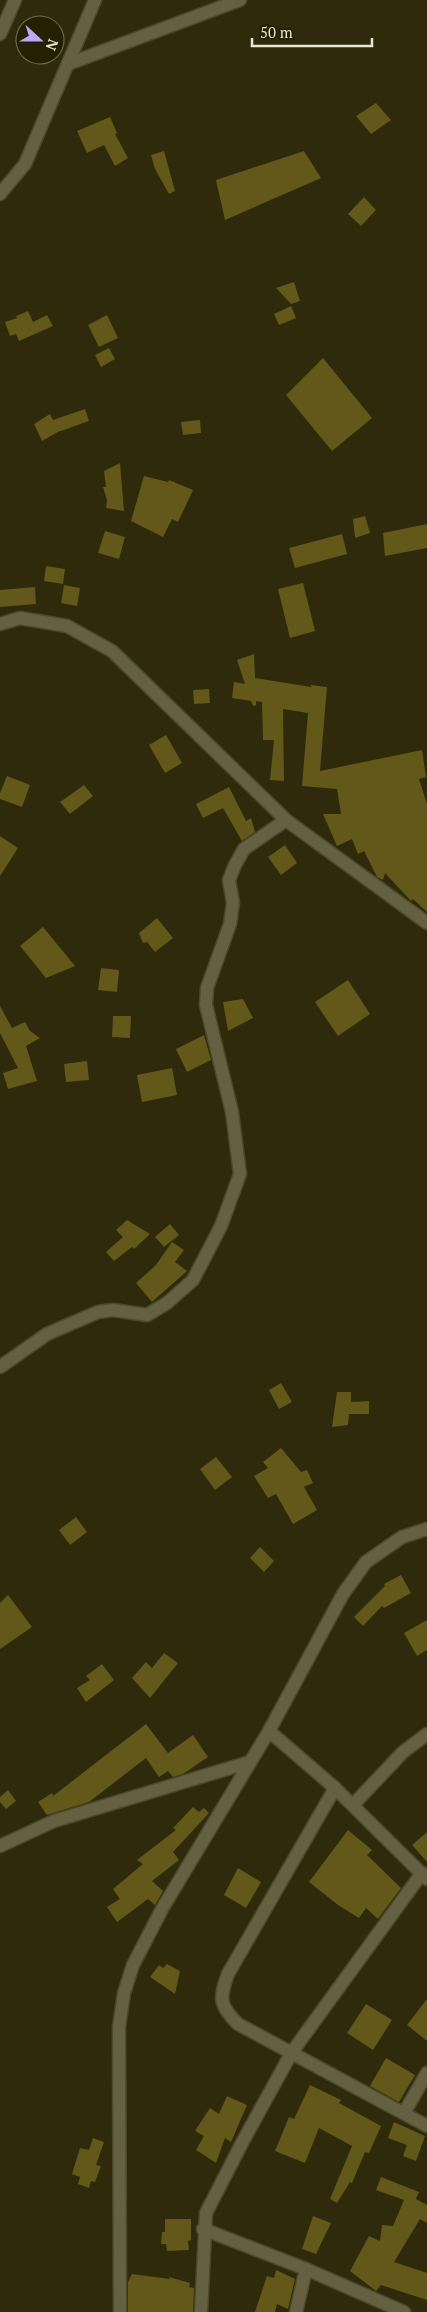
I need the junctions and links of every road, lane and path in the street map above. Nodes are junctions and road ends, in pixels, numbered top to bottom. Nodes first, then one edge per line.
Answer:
1 (15, 0) edge
2 (95, 0) edge
3 (240, 0) edge
4 (0, 34) edge
5 (68, 64) junction
6 (0, 194) edge
7 (0, 624) edge
8 (286, 820) junction
9 (427, 923) edge
10 (0, 1367) edge
11 (427, 1529) edge
12 (269, 1731) junction
13 (427, 1734) edge
14 (250, 1762) junction
15 (335, 1788) junction
16 (353, 1805) junction
17 (0, 1846) edge
18 (424, 1876) edge
19 (292, 2052) junction
20 (427, 2073) edge
21 (404, 2112) junction
22 (427, 2126) edge
23 (204, 2229) junction
24 (306, 2268) junction
25 (120, 2312) edge
26 (201, 2312) edge
27 (296, 2312) edge
28 (404, 2312) edge

1 - 4 street
2 - 5 street
3 - 5 street
5 - 6 street
7 - 8 street
8 - 9 street
8 - 10 street
11 - 12 street
12 - 14 street
12 - 15 street
13 - 16 street
14 - 17 street
14 - 25 street
15 - 16 street
15 - 19 street
16 - 18 street
18 - 19 street
19 - 21 street
19 - 23 street
20 - 21 street
21 - 22 street
23 - 24 street
23 - 26 street
24 - 27 street
24 - 28 street

